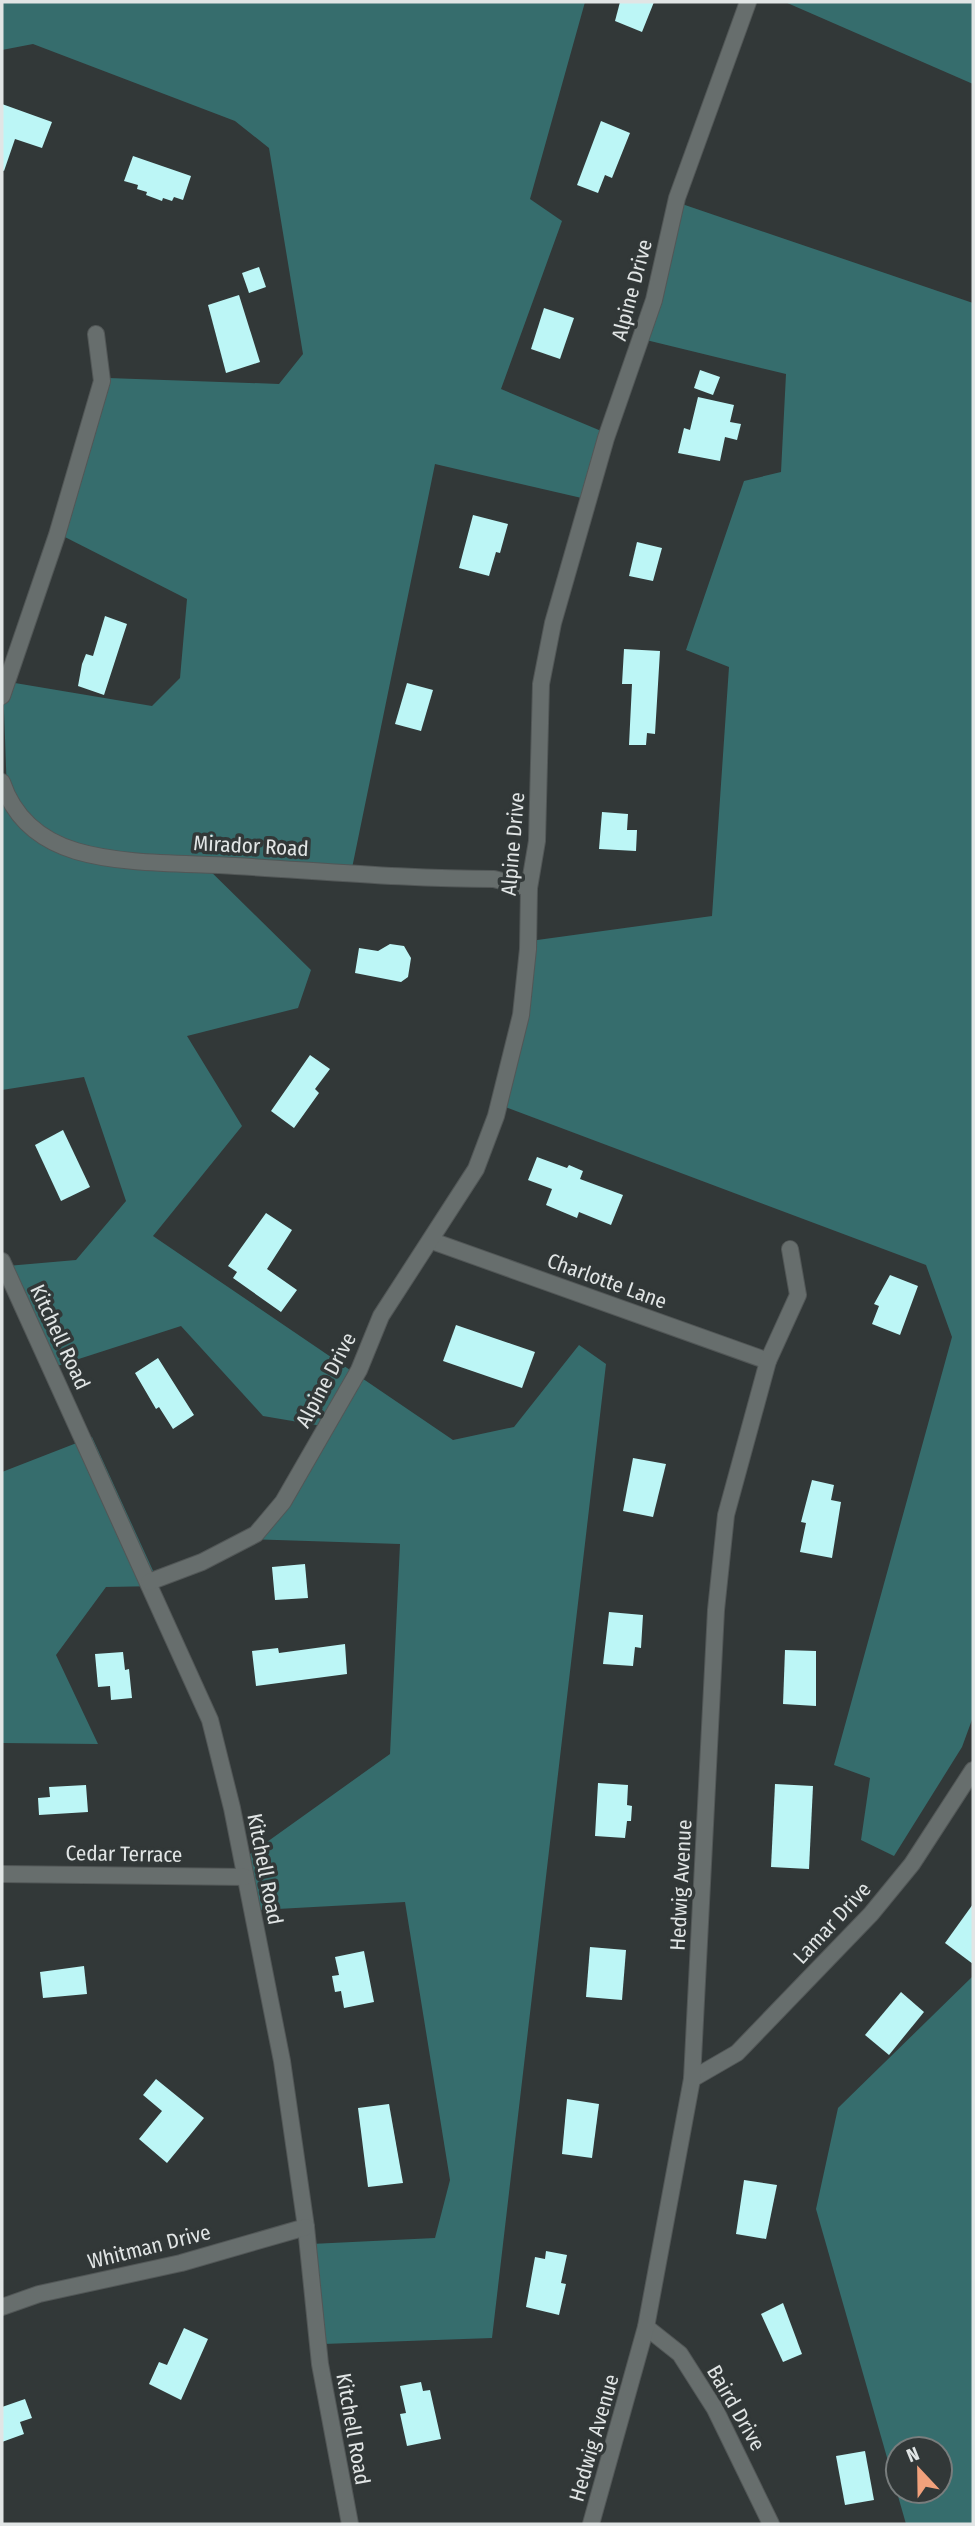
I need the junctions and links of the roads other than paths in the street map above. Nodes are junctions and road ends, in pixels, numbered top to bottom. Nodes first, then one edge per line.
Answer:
1 (748, 2) edge
2 (96, 334) dead end
3 (2, 696) edge
4 (2, 782) edge
5 (529, 888) junction
6 (432, 1241) junction
7 (790, 1249) dead end
8 (2, 1261) edge
9 (768, 1361) junction
10 (149, 1582) junction
11 (973, 1770) edge
12 (2, 1874) edge
13 (245, 1877) junction
14 (692, 2079) junction
15 (306, 2227) junction
16 (2, 2307) edge
17 (646, 2327) junction
18 (350, 2524) edge
19 (591, 2524) edge
20 (771, 2524) edge

1 - 5 street, Alpine Drive
2 - 3 street
4 - 5 street, Mirador Road
5 - 6 street, Alpine Drive
6 - 9 street, Charlotte Lane
6 - 10 street, Alpine Drive
7 - 9 street, Hedwig Avenue
8 - 10 street, Kitchell Road
9 - 14 street, Hedwig Avenue
10 - 13 street, Kitchell Road
11 - 14 street, Lamar Drive
12 - 13 street, Cedar Terrace
13 - 15 street, Kitchell Road
14 - 17 street, Hedwig Avenue
15 - 16 street, Whitman Drive
15 - 18 street, Kitchell Road
17 - 19 street, Hedwig Avenue
17 - 20 street, Baird Drive

